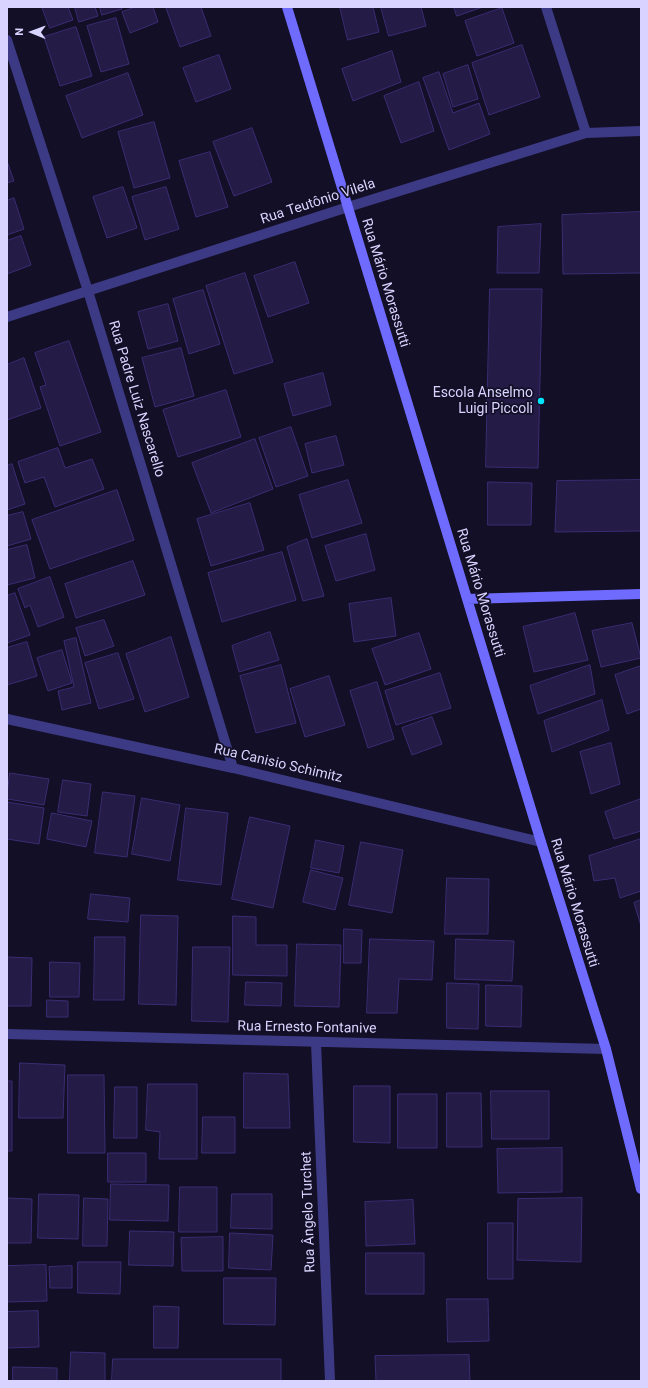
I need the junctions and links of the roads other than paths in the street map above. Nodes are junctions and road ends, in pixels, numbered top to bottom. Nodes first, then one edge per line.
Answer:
1 (287, 7) edge
2 (546, 7) edge
3 (7, 40) edge
4 (641, 131) edge
5 (586, 134) junction
6 (348, 207) junction
7 (88, 291) junction
8 (7, 317) edge
9 (641, 594) edge
10 (467, 599) junction
11 (7, 719) edge
12 (233, 768) junction
13 (541, 842) junction
14 (7, 1034) edge
15 (316, 1043) junction
16 (606, 1049) junction
17 (638, 1166) edge
18 (641, 1189) edge
19 (330, 1381) edge

1 - 6 main road, Rua Mário Morassutti
2 - 5 street
3 - 7 street, Rua Padre Luiz Nascarello
4 - 5 street, Rua Teutônio Vilela
5 - 6 street, Rua Teutônio Vilela
6 - 7 street, Rua Teutônio Vilela
6 - 10 main road, Rua Mário Morassutti
7 - 8 street, Rua Teutônio Vilela
7 - 12 street, Rua Padre Luiz Nascarello
9 - 10 main road
10 - 13 main road, Rua Mário Morassutti
11 - 12 street, Rua Canisio Schimitz
12 - 13 street, Rua Canisio Schimitz
13 - 16 main road, Rua Mário Morassutti
14 - 15 street, Rua Ernesto Fontanive
15 - 16 street, Rua Ernesto Fontanive
15 - 19 street, Rua Ângelo Turchet
16 - 17 main road, Rua Mário Morassutti
17 - 18 main road, Rua Mário Morassutti

